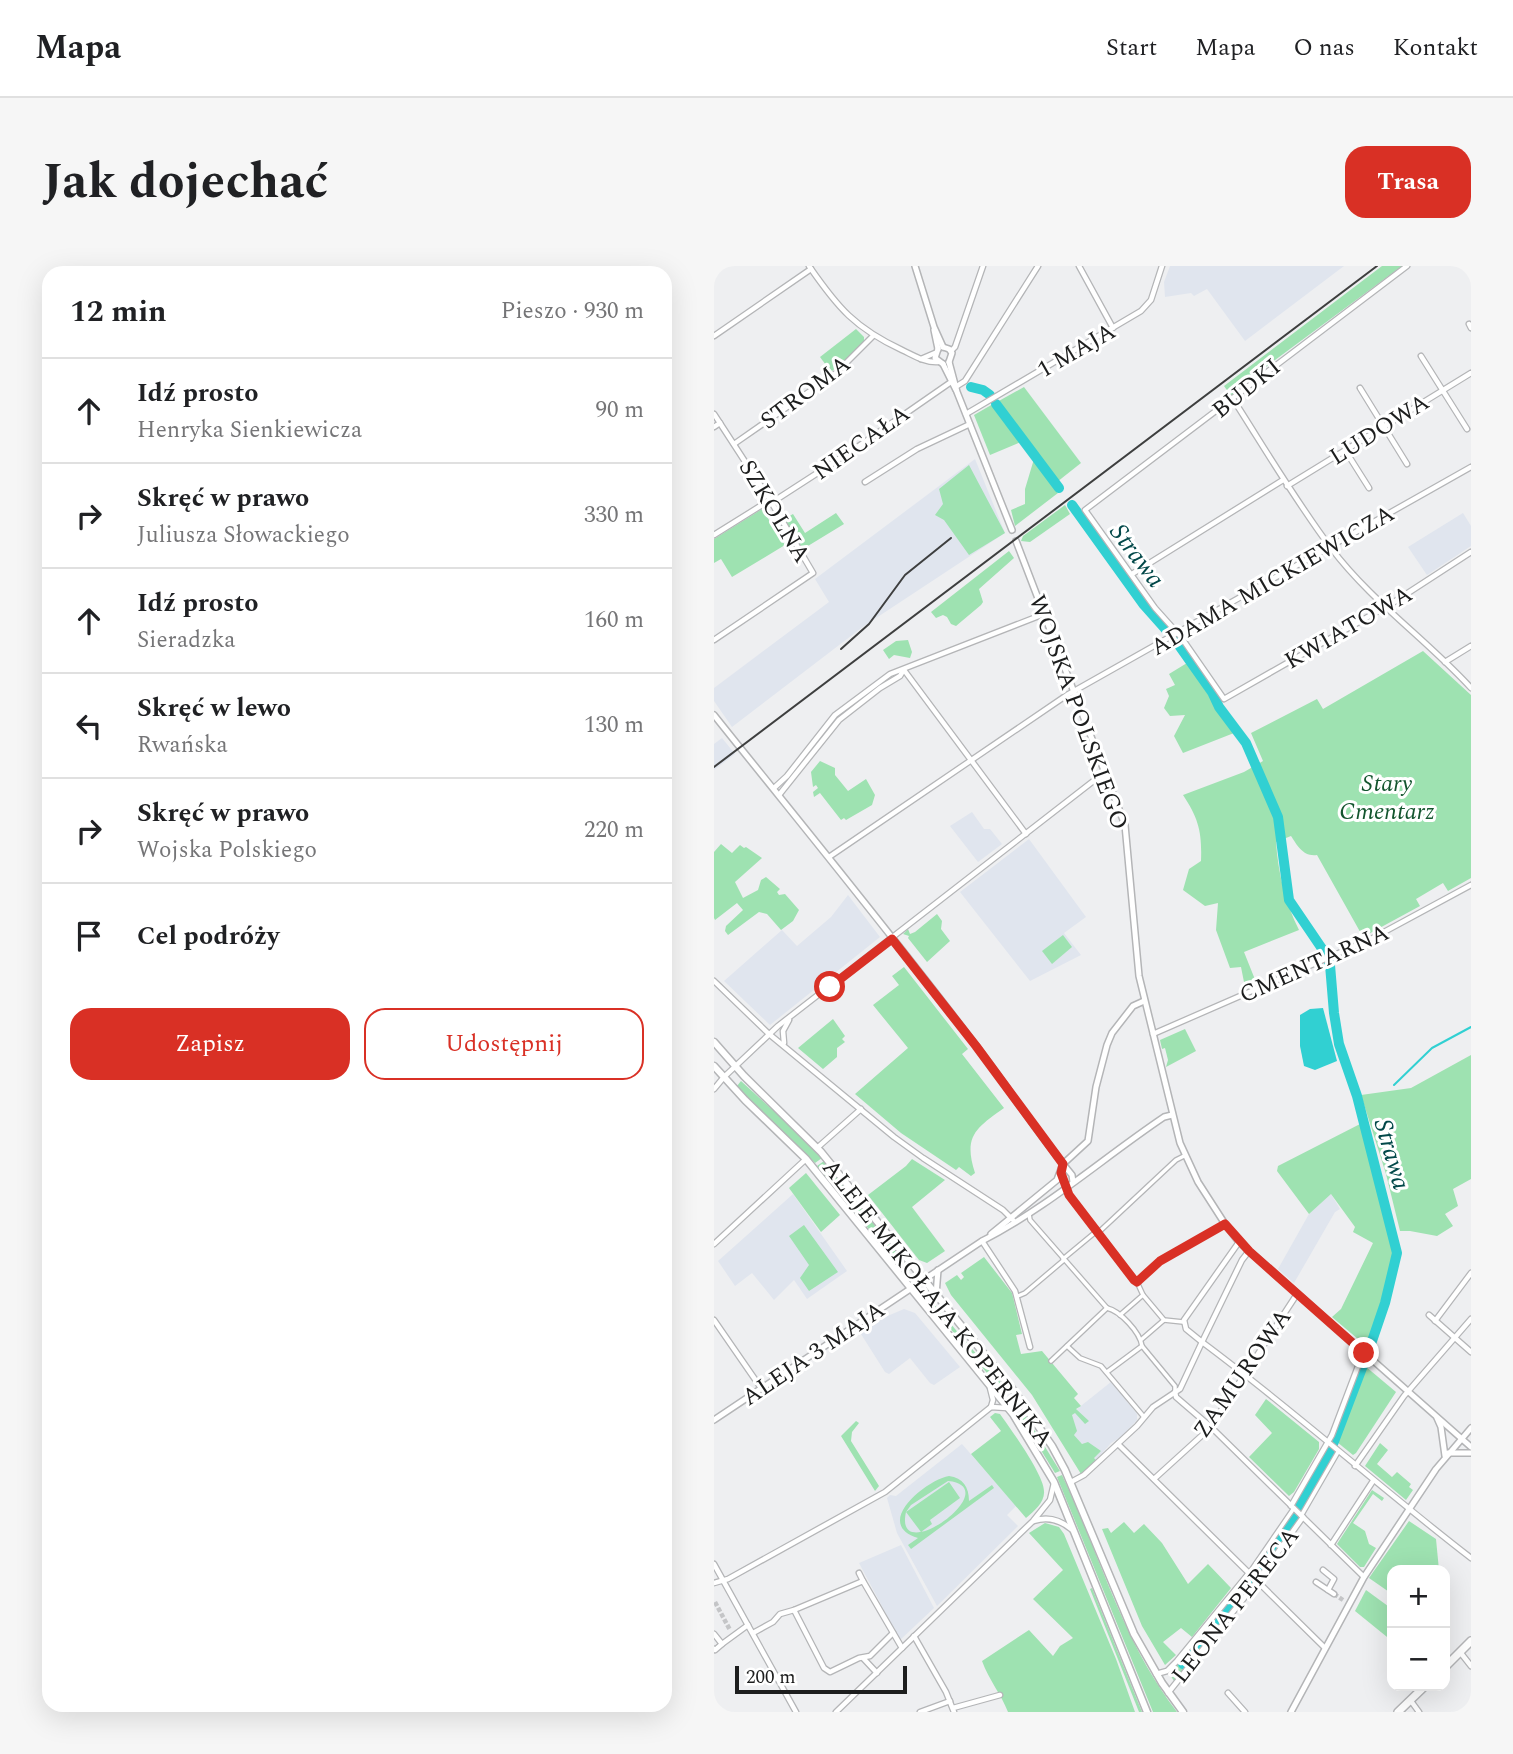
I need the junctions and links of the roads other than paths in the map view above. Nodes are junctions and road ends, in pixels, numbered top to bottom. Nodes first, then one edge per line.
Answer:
1 (915, 266) edge
2 (983, 266) edge
3 (1038, 266) edge
4 (1079, 266) edge
5 (1155, 266) edge
6 (1407, 266) edge
7 (810, 267) edge
8 (1162, 268) edge
9 (1113, 328) junction
10 (714, 336) edge
11 (873, 336) junction
12 (939, 350) junction
13 (951, 351) junction
14 (1421, 356) dead end
15 (921, 359) junction
16 (943, 363) junction
17 (1471, 373) edge
18 (951, 382) junction
19 (1360, 388) dead end
20 (957, 389) junction
21 (1443, 390) junction
22 (1233, 400) junction
23 (714, 414) edge
24 (966, 414) junction
25 (720, 423) junction
26 (970, 424) junction
27 (714, 427) edge
28 (1384, 427) junction
29 (1466, 429) dead end
30 (734, 444) junction
31 (1345, 450) junction
32 (1407, 464) dead end
33 (1471, 467) edge
34 (1283, 480) junction
35 (865, 482) dead end
36 (1287, 486) junction
37 (1369, 488) dead end
38 (770, 502) junction
39 (1012, 530) dead end
40 (714, 535) edge
41 (1016, 541) dead end
42 (1330, 547) junction
43 (1471, 552) edge
44 (1132, 574) junction
45 (1384, 607) junction
46 (1044, 614) junction
47 (1174, 635) junction
48 (714, 640) edge
49 (1471, 646) edge
50 (1445, 663) junction
51 (904, 670) junction
52 (1471, 688) edge
53 (1073, 692) junction
54 (714, 715) edge
55 (826, 731) junction
56 (970, 760) junction
57 (1105, 776) junction
58 (774, 788) junction
59 (779, 795) junction
60 (1026, 834) junction
61 (829, 857) junction
62 (1471, 885) edge
63 (892, 939) junction
64 (714, 981) edge
65 (1144, 1001) junction
66 (792, 1017) junction
67 (769, 1034) junction
68 (1153, 1034) junction
69 (714, 1042) edge
70 (784, 1043) junction
71 (714, 1066) edge
72 (735, 1066) junction
73 (724, 1077) junction
74 (714, 1089) edge
75 (861, 1109) junction
76 (1172, 1115) junction
77 (817, 1148) junction
78 (1184, 1156) junction
79 (806, 1159) junction
80 (1063, 1164) junction
81 (1061, 1173) junction
82 (1073, 1182) junction
83 (1066, 1186) junction
84 (1029, 1214) junction
85 (1010, 1217) junction
86 (1016, 1224) junction
87 (1225, 1224) junction
88 (1098, 1231) junction
89 (982, 1241) junction
90 (1239, 1242) junction
91 (714, 1244) edge
92 (1249, 1251) junction
93 (1064, 1260) junction
94 (937, 1270) junction
95 (1471, 1273) edge
96 (922, 1280) junction
97 (1137, 1282) junction
98 (910, 1288) junction
99 (1297, 1294) junction
100 (1143, 1295) junction
101 (936, 1296) junction
102 (1018, 1296) junction
103 (1107, 1308) junction
104 (1120, 1315) junction
105 (1429, 1315) dead end
106 (1471, 1319) edge
107 (714, 1320) edge
108 (1164, 1320) junction
109 (1436, 1321) junction
110 (1183, 1322) junction
111 (1454, 1338) junction
112 (1141, 1340) junction
113 (1202, 1342) junction
114 (1067, 1346) junction
115 (1142, 1346) junction
116 (1030, 1347) dead end
117 (1362, 1351) junction
118 (1471, 1352) edge
119 (1051, 1361) dead end
120 (1107, 1373) junction
121 (1244, 1374) junction
122 (989, 1385) junction
123 (761, 1388) junction
124 (1175, 1392) junction
125 (1408, 1392) junction
126 (991, 1407) junction
127 (1009, 1408) junction
128 (1435, 1415) junction
129 (1144, 1417) junction
130 (714, 1420) edge
131 (1210, 1427) junction
132 (1471, 1428) edge
133 (1462, 1439) junction
134 (1118, 1444) junction
135 (1332, 1447) junction
136 (1471, 1447) edge
137 (1471, 1453) edge
138 (1447, 1455) junction
139 (1356, 1466) junction
140 (1154, 1479) junction
141 (1373, 1481) junction
142 (1054, 1482) junction
143 (1071, 1482) junction
144 (1409, 1511) junction
145 (1297, 1512) junction
146 (1033, 1521) junction
147 (1077, 1536) junction
148 (1331, 1545) junction
149 (1471, 1559) edge
150 (714, 1564) edge
151 (1323, 1570) dead end
152 (859, 1573) dead end
153 (1254, 1576) junction
154 (1364, 1577) junction
155 (724, 1581) junction
156 (863, 1581) junction
157 (1316, 1582) dead end
158 (714, 1583) edge
159 (1328, 1590) junction
160 (1334, 1594) tunnel mouth
161 (794, 1611) junction
162 (748, 1625) junction
163 (730, 1630) tunnel mouth
164 (753, 1633) junction
165 (893, 1633) junction
166 (714, 1634) edge
167 (734, 1635) junction
168 (914, 1636) junction
169 (1471, 1641) edge
170 (722, 1644) junction
171 (902, 1648) junction
172 (1325, 1648) junction
173 (714, 1649) edge
174 (1460, 1652) junction
175 (862, 1658) junction
176 (1450, 1662) edge
177 (1471, 1666) edge
178 (877, 1673) junction
179 (1156, 1674) junction
180 (1420, 1691) edge
181 (1168, 1693) junction
182 (1228, 1693) dead end
183 (1000, 1695) dead end
184 (1410, 1700) junction
185 (950, 1701) junction
186 (954, 1710) edge
187 (796, 1712) edge
188 (836, 1712) edge
189 (920, 1712) edge
190 (1147, 1712) edge
191 (1183, 1712) edge
192 (1245, 1712) edge
193 (1291, 1712) edge
194 (1398, 1712) edge
195 (1419, 1712) edge

1 - 12 street
2 - 13 street
3 - 20 street
4 - 9 street
5 - 8 street
6 - 22 street, BUDKI
7 - 10 street
7 - 11 street
8 - 9 street, 1 MAJA
9 - 24 street, 1 MAJA
11 - 15 street
11 - 30 street, STROMA
12 - 13 street
12 - 15 street
12 - 16 street
13 - 16 street
14 - 21 street
15 - 16 street
16 - 18 street
16 - 20 street
17 - 21 street, LUDOWA
18 - 20 street
18 - 38 street, NIECAŁA
19 - 28 street
20 - 24 street
21 - 28 street, LUDOWA
21 - 29 street
22 - 34 street
22 - 44 street, BUDKI
23 - 25 street, SZKOLNA
24 - 26 street
25 - 27 street
25 - 30 street, SZKOLNA
26 - 35 street
26 - 39 street
28 - 31 street, LUDOWA
28 - 32 street
30 - 38 street, SZKOLNA
31 - 36 street, LUDOWA
31 - 37 street
33 - 42 street, ADAMA MICKIEWICZA
34 - 36 street
34 - 44 street
36 - 42 street
38 - 40 street, NIECAŁA
38 - 48 street, SZKOLNA
41 - 46 street, WOJSKA POLSKIEGO
42 - 45 street
42 - 47 street, ADAMA MICKIEWICZA
43 - 45 street, KWIATOWA
44 - 47 street
45 - 47 street, KWIATOWA
45 - 50 street
46 - 51 street
46 - 53 street, WOJSKA POLSKIEGO
47 - 53 street, ADAMA MICKIEWICZA
49 - 50 street
50 - 52 street
51 - 55 street
51 - 56 street
53 - 56 street, ADAMA MICKIEWICZA
53 - 57 street, WOJSKA POLSKIEGO
54 - 58 street
55 - 58 street
55 - 59 street
56 - 60 street
56 - 61 street, ADAMA MICKIEWICZA
57 - 60 street
57 - 65 street, WOJSKA POLSKIEGO
58 - 59 street
59 - 61 street
60 - 63 street
61 - 63 street
62 - 68 street, CMENTARNA
63 - 66 street
63 - 80 street
64 - 67 street
65 - 68 street, WOJSKA POLSKIEGO
65 - 80 street
66 - 67 street
66 - 70 street
67 - 70 street
67 - 72 street
68 - 76 street, WOJSKA POLSKIEGO
69 - 72 main road, ALEJE MIKOŁAJA KOPERNIKA
70 - 75 street
71 - 73 main road, ALEJE MIKOŁAJA KOPERNIKA
72 - 73 street
72 - 77 main road, ALEJE MIKOŁAJA KOPERNIKA
73 - 74 street
73 - 79 main road, ALEJE MIKOŁAJA KOPERNIKA
75 - 77 street
75 - 85 street
76 - 78 street, WOJSKA POLSKIEGO
76 - 82 street
77 - 96 main road, ALEJE MIKOŁAJA KOPERNIKA
78 - 87 street, WOJSKA POLSKIEGO
78 - 88 street
79 - 91 street
79 - 98 main road, ALEJE MIKOŁAJA KOPERNIKA
80 - 81 street
80 - 82 street
81 - 83 street
81 - 85 street
82 - 83 street
83 - 84 street
83 - 88 street
84 - 86 street
84 - 93 street
85 - 86 street
85 - 89 street
86 - 89 street
87 - 90 street, WOJSKA POLSKIEGO
87 - 97 street
88 - 93 street
88 - 97 street
89 - 94 street, ALEJA 3 MAJA
89 - 102 street
90 - 92 street, WOJSKA POLSKIEGO
90 - 110 street
92 - 99 street, WOJSKA POLSKIEGO
92 - 113 street
93 - 102 street
93 - 103 street
94 - 96 street, ALEJA 3 MAJA
94 - 101 street
95 - 109 street
96 - 98 street, ALEJA 3 MAJA
96 - 101 main road, ALEJE MIKOŁAJA KOPERNIKA
97 - 100 street
98 - 122 main road, ALEJE MIKOŁAJA KOPERNIKA
98 - 123 street, ALEJA 3 MAJA
99 - 117 street, WOJSKA POLSKIEGO
99 - 121 street, ZAMUROWA
100 - 104 street
100 - 108 street
101 - 143 main road, ALEJE MIKOŁAJA KOPERNIKA
102 - 116 street
103 - 104 street
103 - 114 street
104 - 112 street
105 - 109 street
106 - 111 street
107 - 123 street
108 - 110 street
108 - 112 street
109 - 111 street
110 - 113 street
111 - 118 street
111 - 125 street
112 - 115 street
113 - 121 street
113 - 124 street
114 - 119 street
114 - 120 street
115 - 120 street
115 - 124 street
117 - 125 street, WOJSKA POLSKIEGO
117 - 135 street, LEONA PERECA
120 - 129 street
121 - 131 street, ZAMUROWA
121 - 135 street
122 - 126 street
122 - 127 main road, ALEJE MIKOŁAJA KOPERNIKA
123 - 130 street, ALEJA 3 MAJA
124 - 129 street
124 - 131 street
125 - 128 street
125 - 139 street
126 - 127 street
126 - 155 street
127 - 142 main road, ALEJE MIKOŁAJA KOPERNIKA
128 - 133 street
128 - 138 street
129 - 134 street
131 - 140 street, ZAMUROWA
131 - 145 street
132 - 133 street
133 - 136 street
133 - 138 street
134 - 140 street
134 - 143 street
135 - 139 street
135 - 145 street, LEONA PERECA
135 - 145 street, LEONA PERECA
137 - 138 street
138 - 144 street
139 - 141 street
140 - 153 street
141 - 144 street
141 - 148 street
142 - 146 street
142 - 147 main road, ALEJE MIKOŁAJA KOPERNIKA
143 - 179 main road, ALEJE MIKOŁAJA KOPERNIKA
144 - 149 street
144 - 154 street
145 - 148 street
145 - 153 street, LEONA PERECA
145 - 153 street, LEONA PERECA
146 - 147 street
146 - 168 street
147 - 190 main road, ALEJE MIKOŁAJA KOPERNIKA
148 - 154 street
150 - 155 street
151 - 159 street
152 - 156 street
153 - 172 street
153 - 179 street, LEONA PERECA
153 - 181 street, LEONA PERECA
154 - 172 street
155 - 158 street
155 - 162 street
156 - 161 street
156 - 165 street
157 - 159 street
159 - 160 street
161 - 164 street
161 - 175 street
162 - 164 street
162 - 167 street
163 - 167 street
164 - 187 street
165 - 171 street
165 - 175 street
166 - 170 street
167 - 170 street
168 - 171 street
168 - 185 street
169 - 174 main road
170 - 173 street
171 - 178 street
172 - 193 street
174 - 176 main road
174 - 177 street
175 - 178 street
178 - 188 street
179 - 181 main road, ALEJE MIKOŁAJA KOPERNIKA
180 - 184 main road
181 - 191 main road, ALEJE MIKOŁAJA KOPERNIKA
182 - 192 street
183 - 186 street
184 - 194 main road
184 - 195 street
185 - 186 street
185 - 189 street

